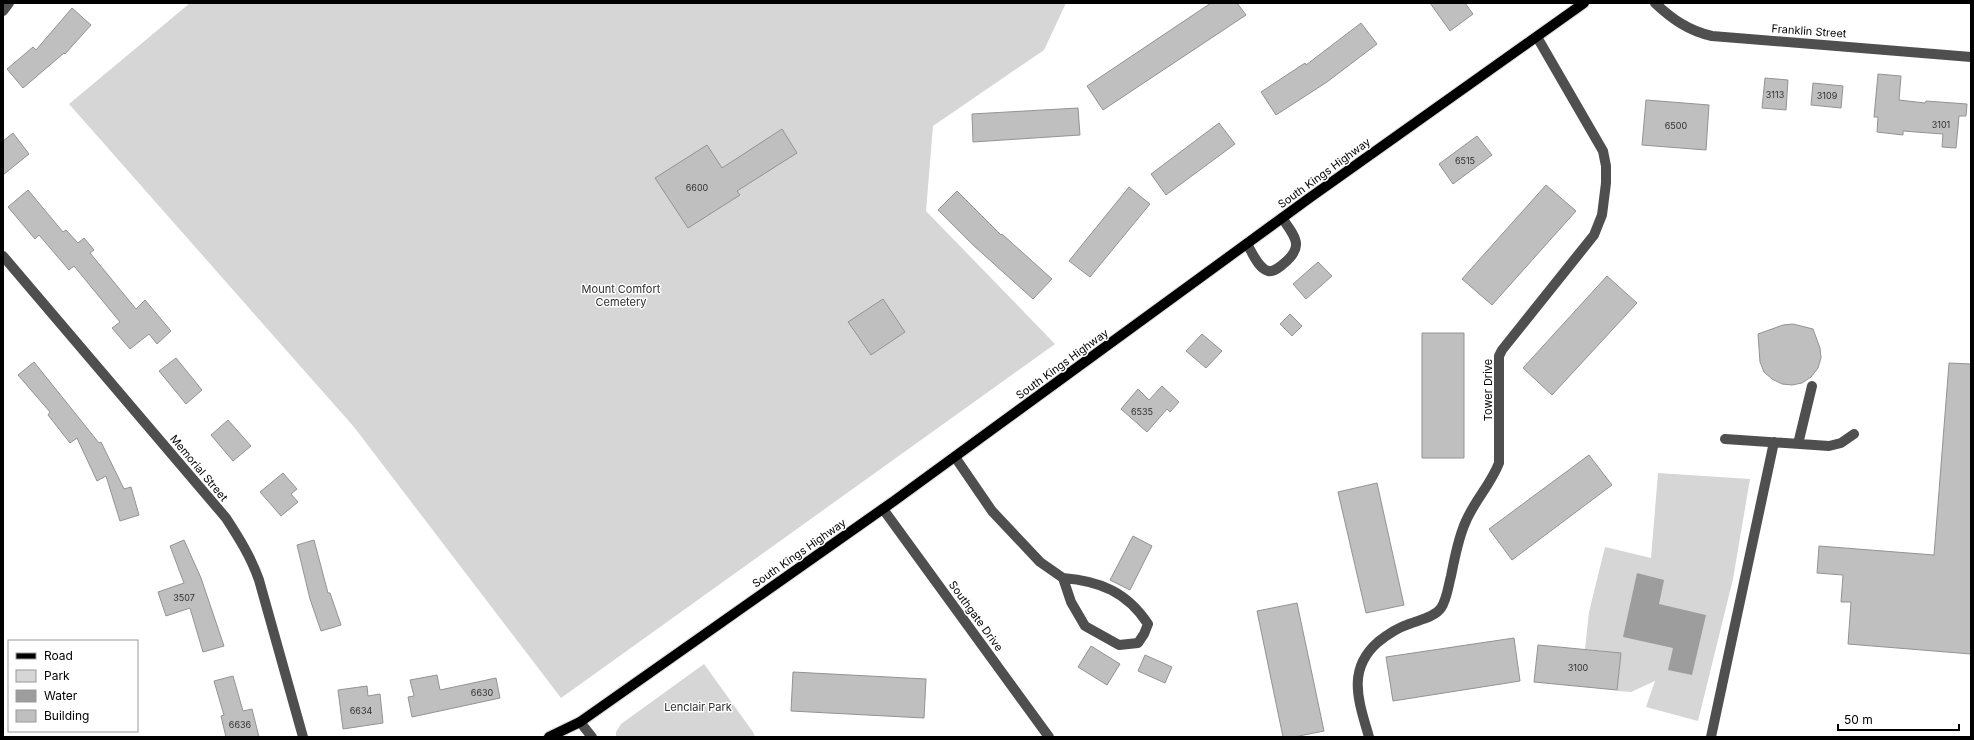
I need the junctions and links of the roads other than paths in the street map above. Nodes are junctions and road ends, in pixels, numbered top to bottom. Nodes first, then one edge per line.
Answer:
1 (9, 3) edge
2 (1584, 3) edge
3 (1655, 3) edge
4 (3, 11) edge
5 (1537, 37) junction
6 (1971, 57) edge
7 (1282, 218) junction
8 (1247, 244) junction
9 (3, 256) edge
10 (1812, 386) dead end
11 (1854, 434) dead end
12 (1725, 439) dead end
13 (1774, 442) junction
14 (1798, 444) junction
15 (955, 457) junction
16 (883, 509) junction
17 (1063, 578) junction
18 (580, 722) junction
19 (303, 737) edge
20 (549, 737) edge
21 (592, 737) edge
22 (1049, 737) edge
23 (1369, 737) edge
24 (1711, 737) edge

1 - 4 street
2 - 5 main road, South Kings Highway
3 - 6 street, Franklin Street
5 - 7 main road, South Kings Highway
5 - 23 street, Tower Drive
7 - 8 main road, South Kings Highway
7 - 8 street
8 - 15 main road, South Kings Highway
9 - 19 street, Memorial Street
10 - 14 street
11 - 14 street
12 - 13 street
13 - 14 street
13 - 24 street
15 - 16 main road, South Kings Highway
15 - 17 street
16 - 18 main road, South Kings Highway
16 - 22 street, Southgate Drive
17 - 17 street
18 - 20 main road, South Kings Highway
18 - 21 street

